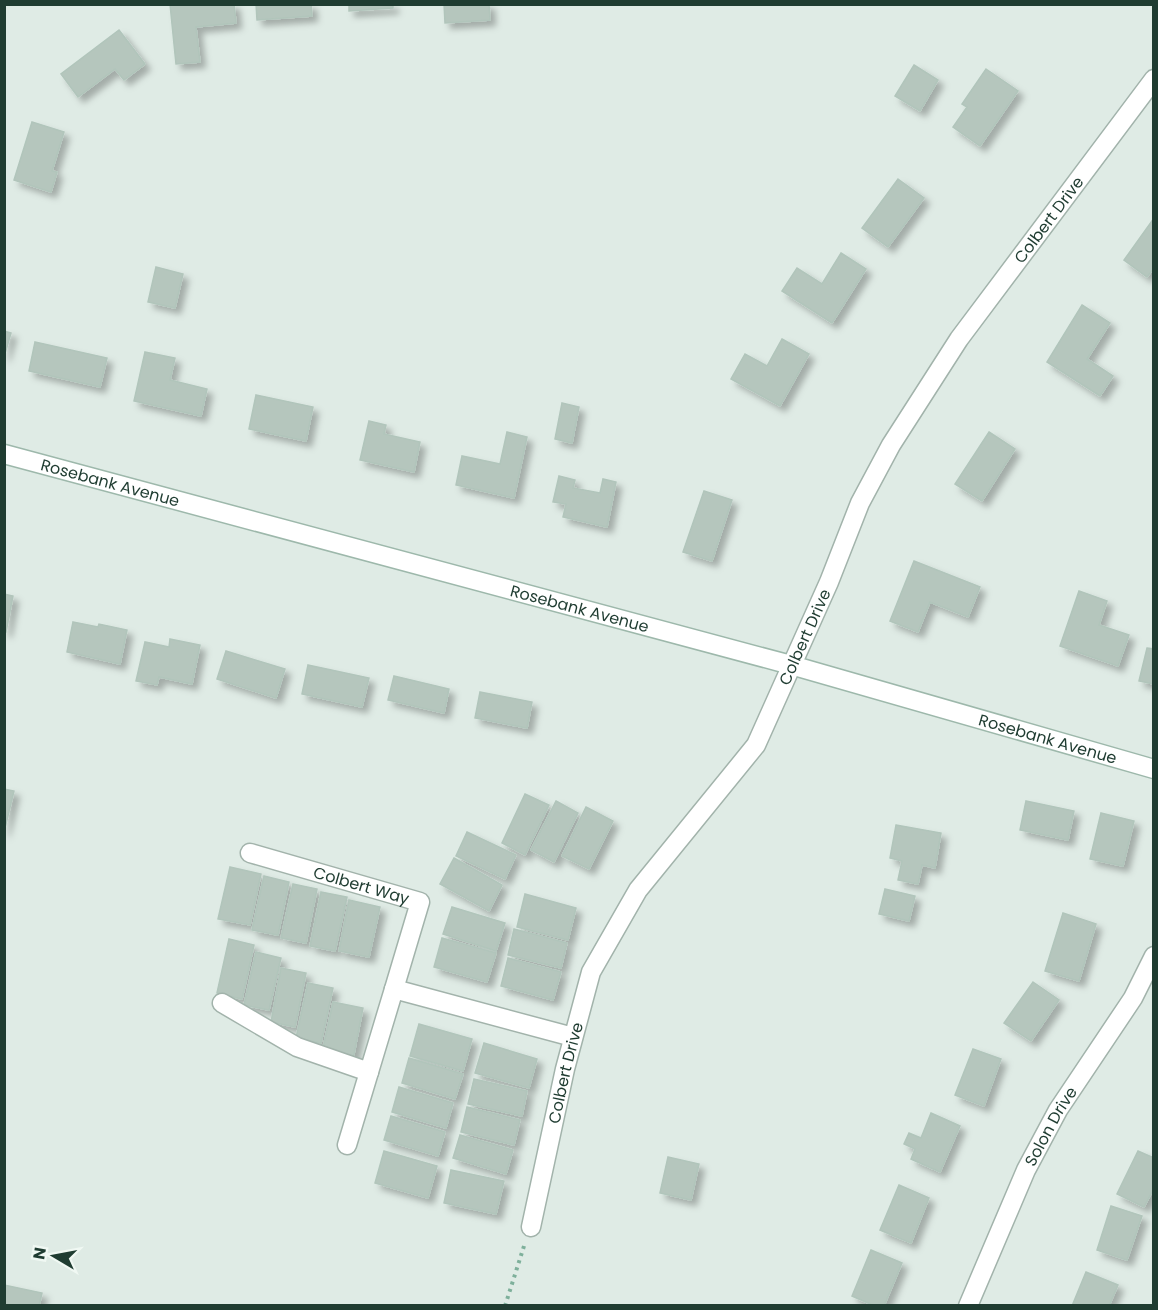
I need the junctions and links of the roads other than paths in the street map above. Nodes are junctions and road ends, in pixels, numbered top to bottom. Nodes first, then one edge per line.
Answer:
1 (1154, 79) edge
2 (4, 454) edge
3 (791, 665) junction
4 (1154, 769) edge
5 (249, 853) dead end
6 (1154, 957) edge
7 (394, 989) junction
8 (222, 1003) dead end
9 (573, 1037) junction
10 (369, 1072) junction
11 (347, 1145) dead end
12 (531, 1227) road end
13 (968, 1305) edge

1 - 3 street, Colbert Drive
2 - 3 street, Rosebank Avenue
3 - 4 street, Rosebank Avenue
3 - 9 street, Colbert Drive
5 - 7 street, Colbert Way
6 - 13 street, Solon Drive
7 - 9 street
7 - 10 street, Colbert Way
8 - 10 street
9 - 12 street, Colbert Drive
10 - 11 street, Colbert Way

